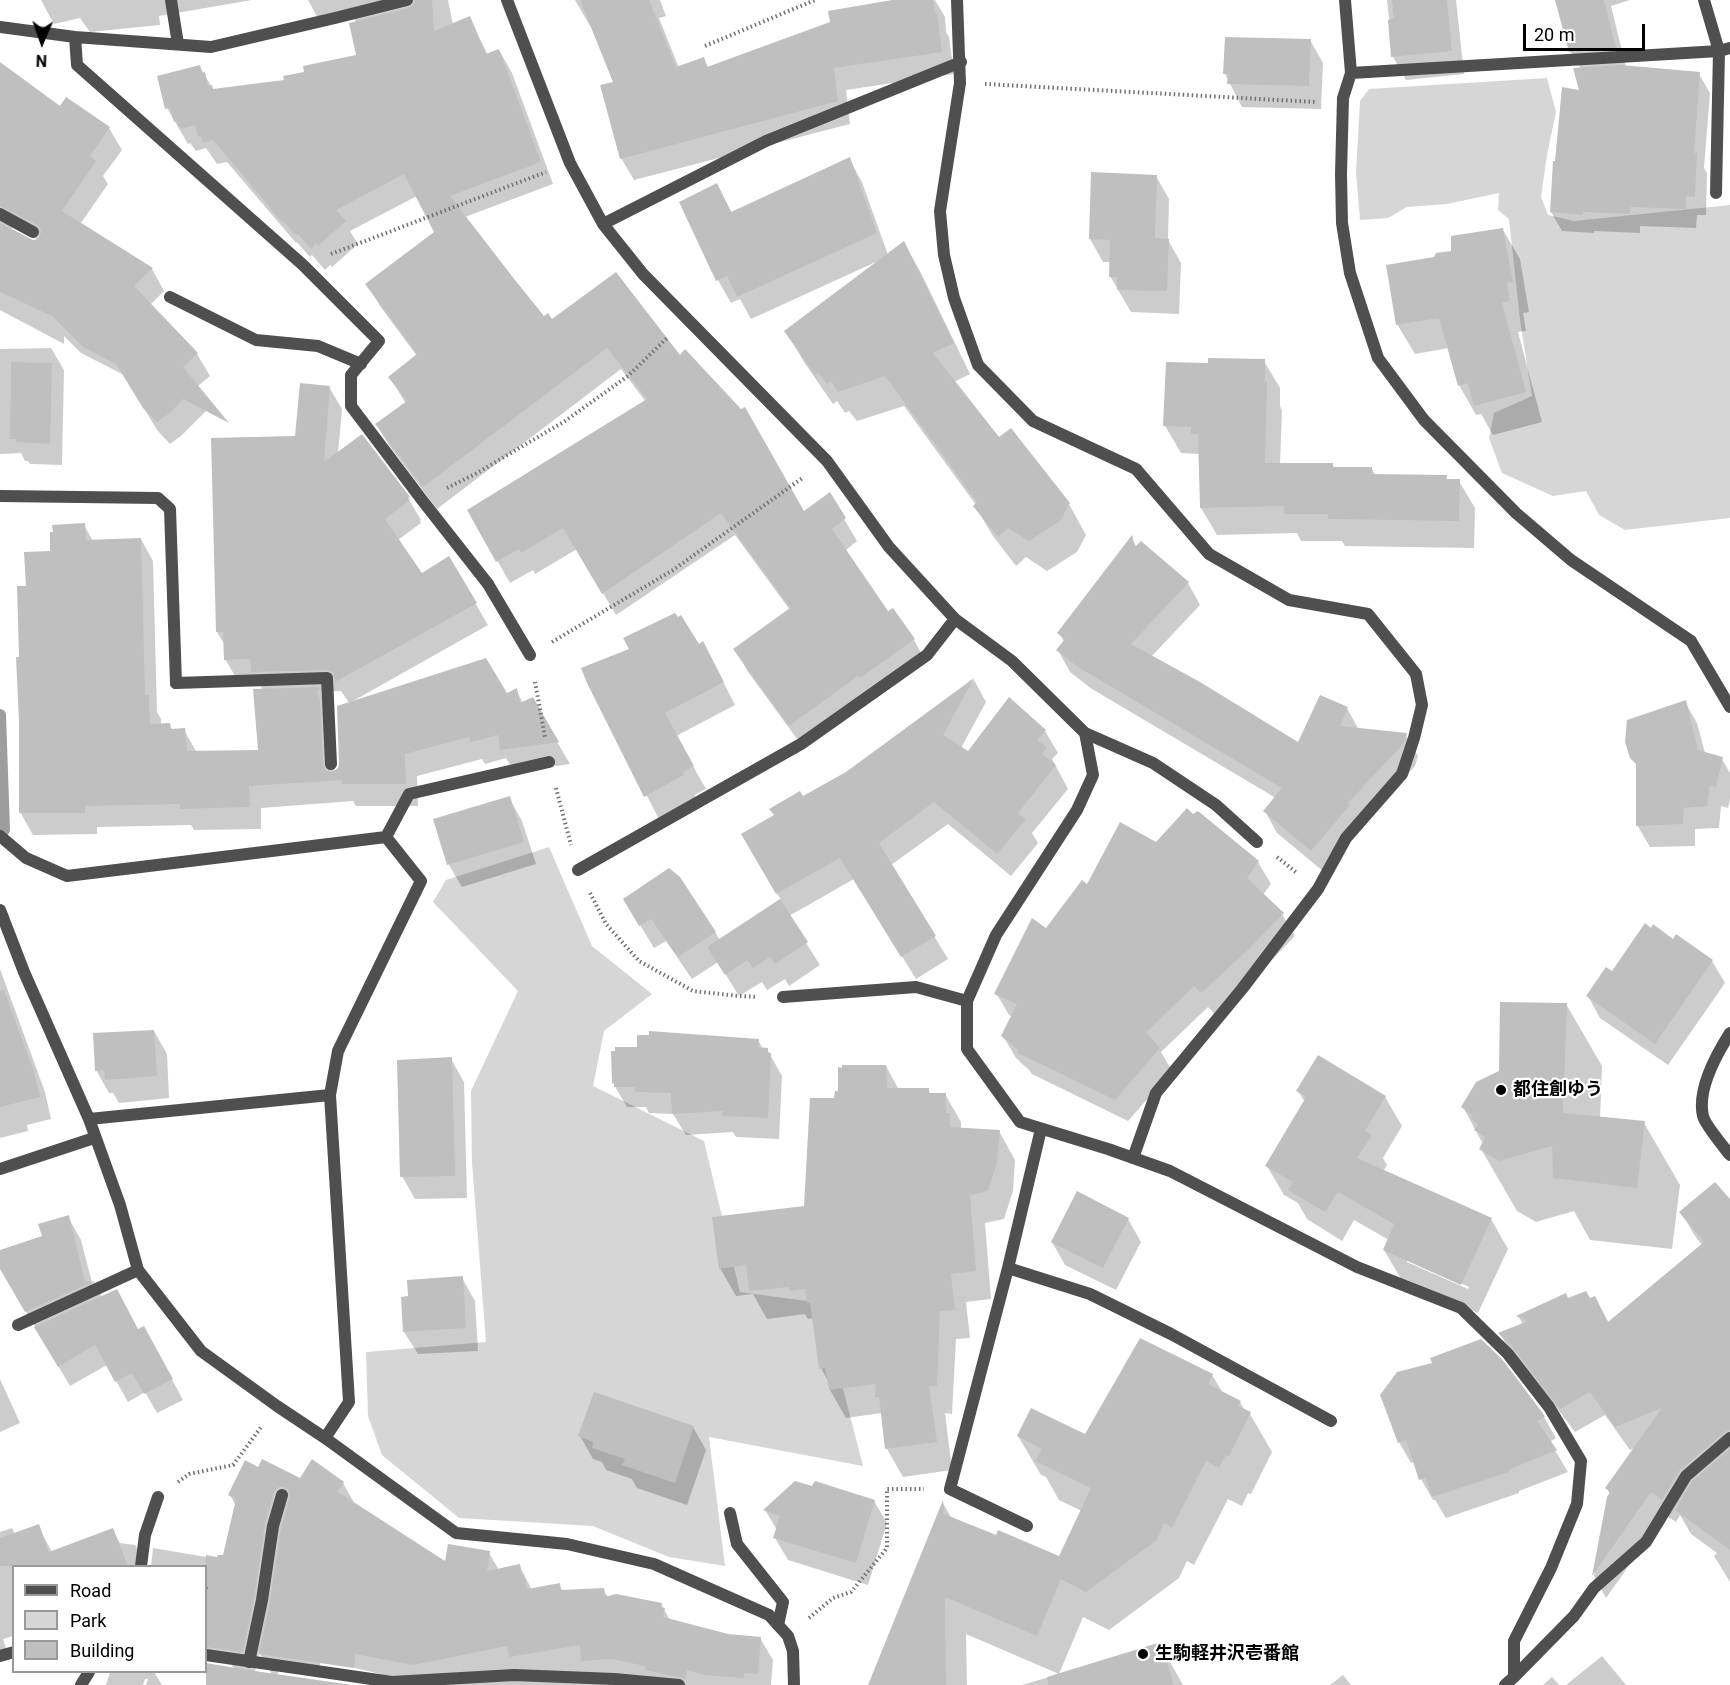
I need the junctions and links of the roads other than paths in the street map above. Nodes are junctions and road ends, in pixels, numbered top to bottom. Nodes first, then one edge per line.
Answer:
1 (171, 0) edge
2 (407, 0) edge
3 (507, 0) edge
4 (957, 0) edge
5 (1345, 0) edge
6 (1704, 0) edge
7 (0, 27) edge
8 (75, 37) junction
9 (178, 44) junction
10 (1724, 49) edge
11 (961, 62) junction
12 (1351, 73) junction
13 (1716, 193) dead end
14 (0, 214) edge
15 (603, 224) junction
16 (33, 231) dead end
17 (170, 297) dead end
18 (361, 364) junction
19 (0, 496) edge
20 (955, 619) junction
21 (530, 656) road end
22 (1730, 707) edge
23 (1085, 733) junction
24 (549, 762) dead end
25 (330, 764) dead end
26 (0, 836) edge
27 (386, 837) junction
28 (1257, 842) road end
29 (578, 870) dead end
30 (0, 910) edge
31 (783, 997) dead end
32 (967, 1001) junction
33 (1730, 1033) edge
34 (330, 1095) junction
35 (89, 1119) junction
36 (1041, 1129) junction
37 (94, 1138) junction
38 (1730, 1155) edge
39 (1133, 1158) junction
40 (0, 1169) edge
41 (1008, 1268) junction
42 (138, 1270) junction
43 (18, 1325) dead end
44 (1331, 1421) dead end
45 (326, 1438) junction
46 (1730, 1438) edge
47 (282, 1495) dead end
48 (158, 1497) road end
49 (730, 1513) dead end
50 (1027, 1526) dead end
51 (141, 1565) edge
52 (778, 1625) junction
53 (207, 1655) edge
54 (249, 1662) junction
55 (1509, 1681) edge
56 (679, 1685) edge
57 (794, 1685) edge

1 - 9 street
2 - 9 street
3 - 15 street
4 - 11 street
5 - 12 street
6 - 10 street
7 - 8 street
8 - 9 street
8 - 18 street
10 - 12 street
10 - 13 street
11 - 15 street
11 - 39 street
12 - 22 street
14 - 16 street
15 - 20 street
17 - 18 street
18 - 21 street
19 - 25 street
20 - 23 street
20 - 29 street
23 - 28 street
23 - 32 street
24 - 27 street
26 - 27 street
27 - 34 street
30 - 35 street
31 - 32 street
32 - 36 street
33 - 38 street
34 - 35 street
34 - 45 street
35 - 37 street
36 - 39 street
36 - 41 street
37 - 40 street
37 - 42 street
39 - 55 street
41 - 44 street
41 - 50 street
42 - 43 street
42 - 45 street
45 - 52 street
46 - 55 street
47 - 54 street
48 - 51 street
49 - 52 street
52 - 57 street
53 - 54 street
54 - 56 street

